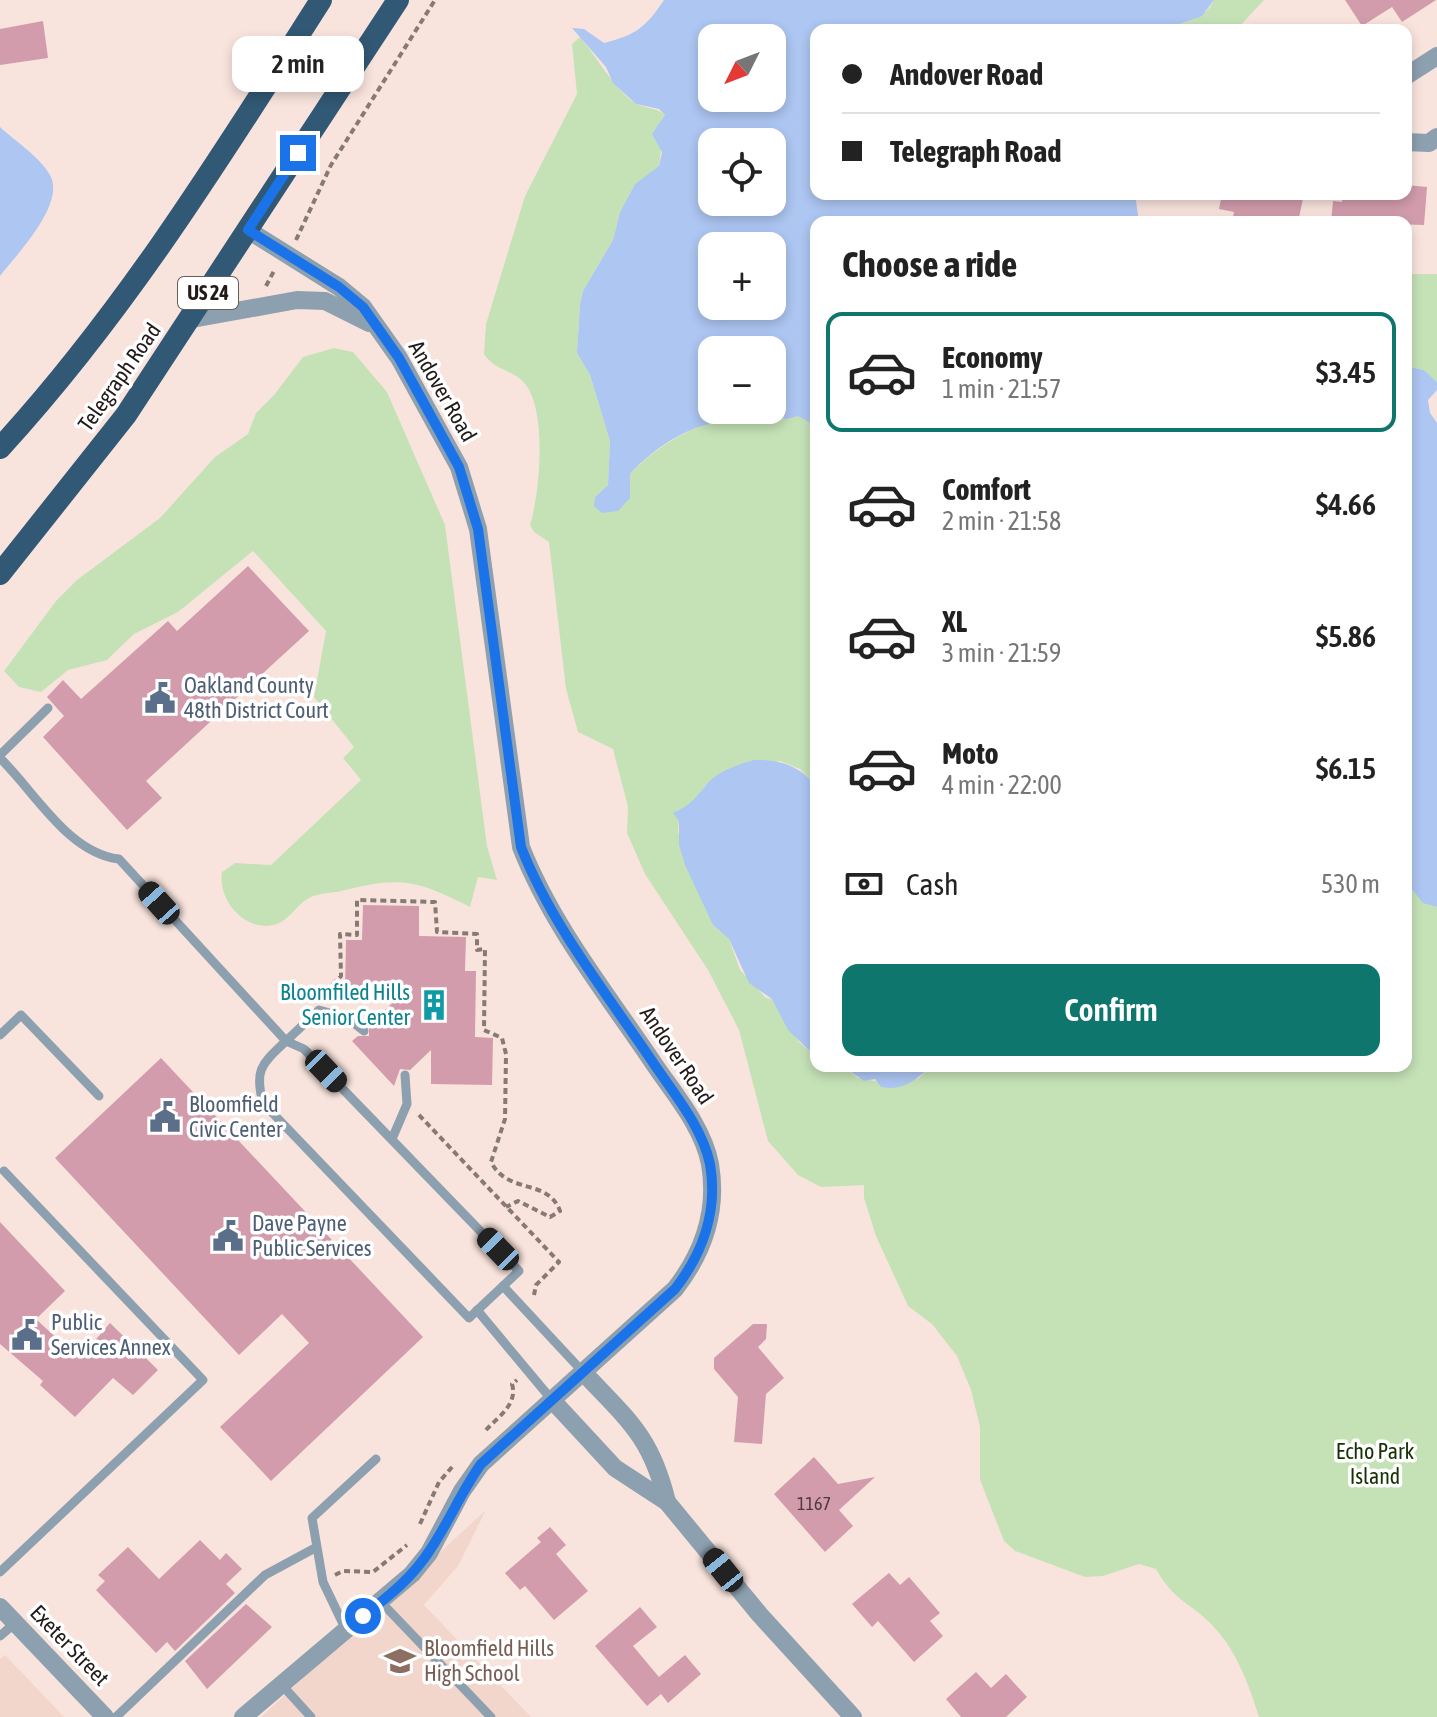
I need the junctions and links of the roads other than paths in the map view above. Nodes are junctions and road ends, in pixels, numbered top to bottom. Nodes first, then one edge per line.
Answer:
1 (321, 0) edge
2 (398, 0) edge
3 (1437, 56) edge
4 (1412, 72) edge
5 (1437, 137) edge
6 (1412, 142) edge
7 (248, 230) junction
8 (192, 319) junction
9 (375, 327) junction
10 (0, 448) edge
11 (0, 574) edge
12 (48, 708) dead end
13 (0, 756) edge
14 (364, 1031) dead end
15 (0, 1035) edge
16 (286, 1041) junction
17 (405, 1075) dead end
18 (99, 1096) dead end
19 (392, 1139) junction
20 (1, 1172) edge
21 (503, 1286) junction
22 (477, 1310) junction
23 (583, 1372) junction
24 (552, 1400) junction
25 (376, 1459) dead end
26 (667, 1502) junction
27 (315, 1548) junction
28 (0, 1572) edge
29 (381, 1602) junction
30 (0, 1607) edge
31 (15, 1623) junction
32 (346, 1630) junction
33 (0, 1636) edge
34 (281, 1684) junction
35 (105, 1717) edge
36 (116, 1717) edge
37 (243, 1717) edge
38 (311, 1717) edge
39 (491, 1717) edge
40 (853, 1717) edge

1 - 10 highway, Telegraph Road / US 24
2 - 7 highway, Telegraph Road / US 24
3 - 4 street
5 - 6 street
7 - 8 highway, Telegraph Road / US 24
7 - 9 street, Andover Road
8 - 9 street, Andover Road
8 - 11 highway, Telegraph Road / US 24
9 - 23 street, Andover Road
12 - 13 lane
13 - 16 lane
14 - 16 lane
15 - 18 lane
16 - 19 lane
16 - 22 lane
17 - 19 lane
19 - 21 lane
20 - 28 lane
21 - 22 lane
21 - 23 lane
22 - 24 lane
23 - 24 street, Andover Road
23 - 26 street
24 - 26 street
24 - 29 street, Andover Road
25 - 27 lane
26 - 40 street
27 - 32 lane
27 - 36 lane
29 - 32 street, Andover Road
29 - 39 lane
30 - 31 street, Exeter Street
31 - 33 lane
31 - 35 street, Exeter Street
32 - 34 street, Andover Road
34 - 37 street, Andover Road
34 - 38 lane

